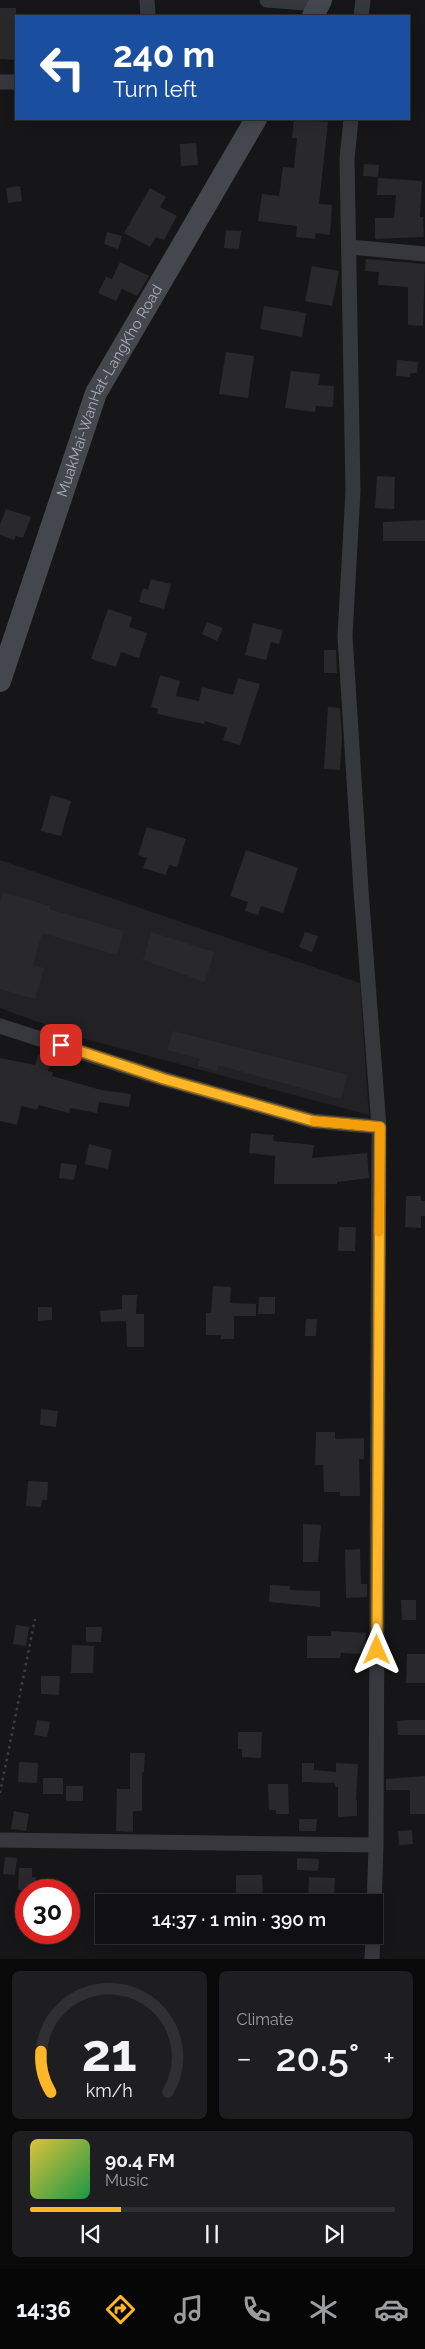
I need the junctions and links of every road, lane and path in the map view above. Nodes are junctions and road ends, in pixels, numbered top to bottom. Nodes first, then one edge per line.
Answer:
1 (147, 0) edge
2 (267, 0) edge
3 (363, 0) edge
4 (318, 7) edge
5 (148, 15) edge
6 (361, 15) edge
7 (0, 82) edge
8 (15, 82) edge
9 (255, 120) edge
10 (351, 120) edge
11 (350, 247) junction
12 (425, 254) edge
13 (0, 681) edge
14 (0, 1026) edge
15 (380, 1127) junction
16 (35, 1619) dead end
17 (0, 1793) edge
18 (0, 1840) edge
19 (376, 1845) junction
20 (374, 1894) edge
21 (373, 1944) edge
22 (372, 1959) edge

1 - 5 street
2 - 4 street
3 - 6 street
7 - 8 street
9 - 13 main road, MuakMai-WanHat-LangKho Road
10 - 11 street
11 - 12 street
11 - 15 street
14 - 15 street
15 - 19 street
16 - 17 path
18 - 19 street
19 - 20 street
21 - 22 street

